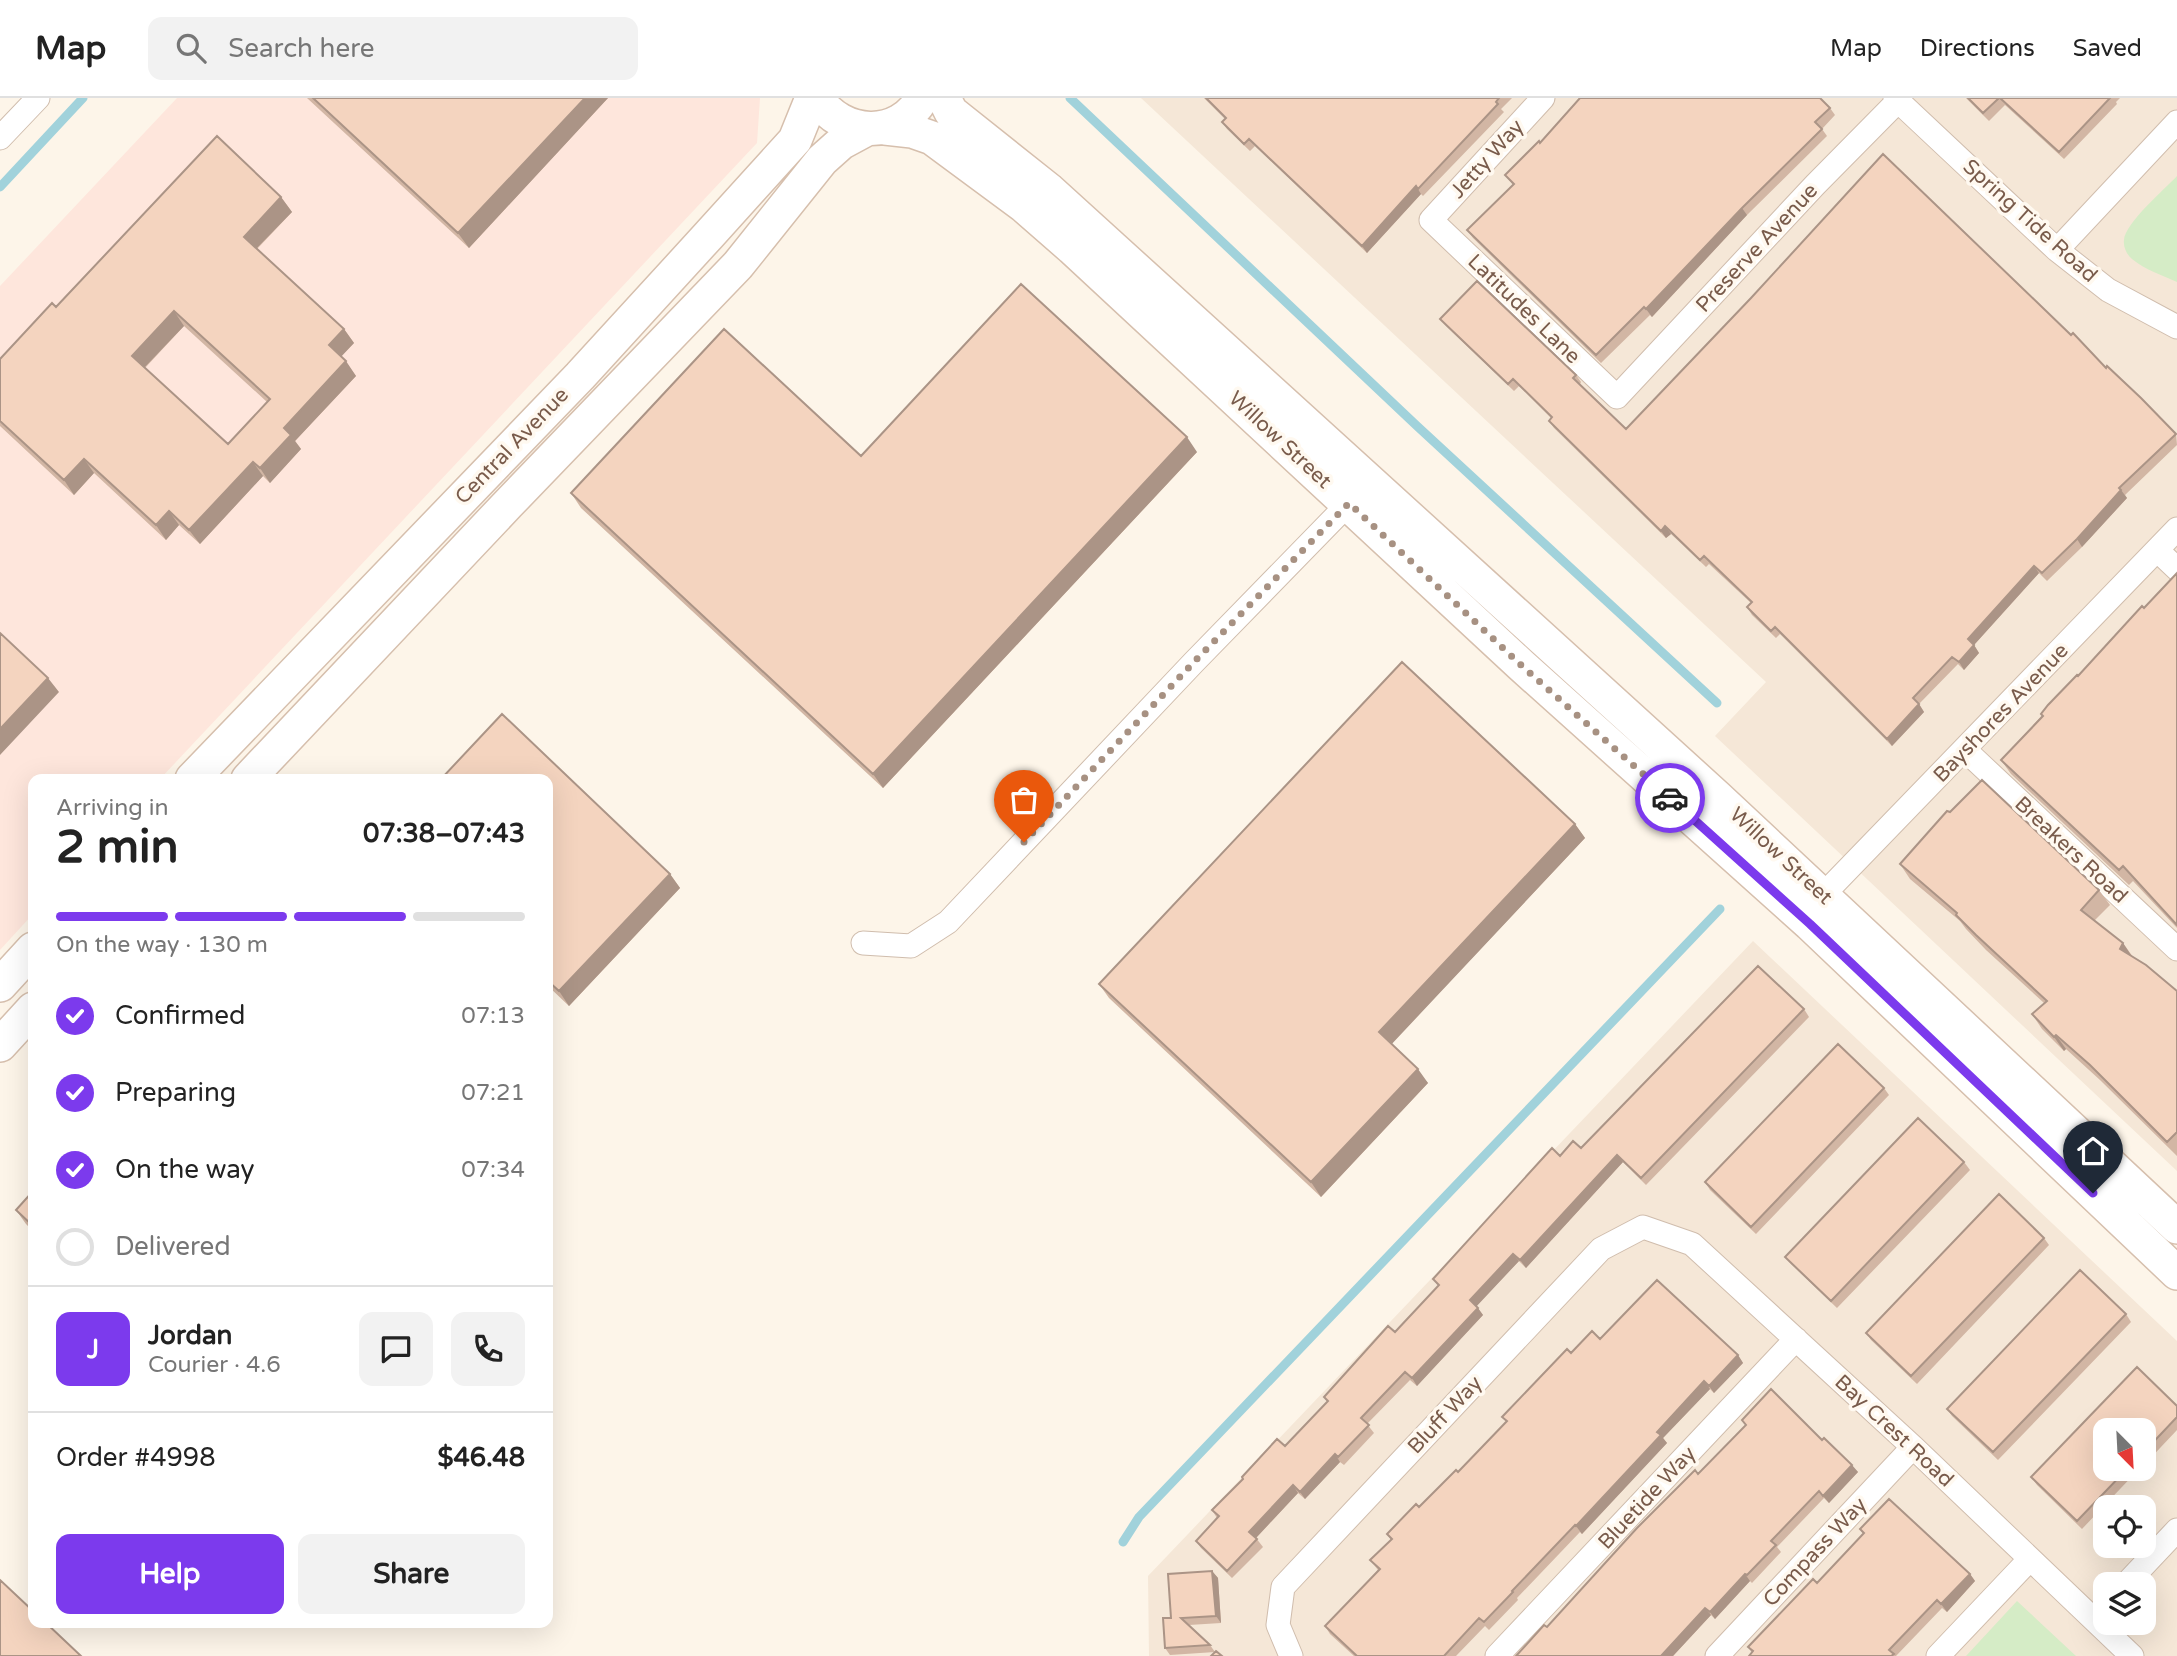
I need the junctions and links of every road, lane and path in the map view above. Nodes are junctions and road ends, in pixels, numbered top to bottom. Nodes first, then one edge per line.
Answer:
1 (38, 98) edge
2 (814, 98) edge
3 (922, 98) edge
4 (944, 98) edge
5 (1543, 98) edge
6 (1897, 99) edge
7 (2177, 122) edge
8 (876, 129) junction
9 (0, 138) edge
10 (1431, 220) joint
11 (2057, 250) junction
12 (2177, 327) edge
13 (1617, 397) joint
14 (1349, 503) junction
15 (2177, 529) edge
16 (2158, 550) junction
17 (2177, 569) edge
18 (1965, 750) junction
19 (197, 774) edge
20 (253, 774) edge
21 (1823, 895) junction
22 (863, 943) dead end
23 (2177, 949) edge
24 (28, 954) edge
25 (0, 985) edge
26 (28, 1014) edge
27 (0, 1045) edge
28 (1643, 1227) joint
29 (2177, 1227) edge
30 (2177, 1273) edge
31 (1796, 1339) junction
32 (1913, 1447) junction
33 (2177, 1530) edge
34 (2029, 1560) junction
35 (2137, 1572) edge
36 (2093, 1608) edge
37 (2116, 1635) edge
38 (1291, 1656) edge
39 (1497, 1656) edge
40 (1717, 1656) edge
41 (1938, 1656) edge
42 (2132, 1656) edge

1 - 9 street
2 - 8 street, Willow Street
2 - 19 street, Central Avenue
3 - 8 street, Central Avenue
4 - 21 street, Willow Street
5 - 10 street, Jetty Way
6 - 11 street, Spring Tide Road
6 - 13 street, Preserve Avenue
7 - 11 street
8 - 14 street, Willow Street
8 - 20 street, Central Avenue
10 - 13 street, Latitudes Lane
11 - 12 street, Spring Tide Road
14 - 22 street
14 - 30 street, Willow Street
15 - 16 street, Bayshores Avenue
16 - 17 street
16 - 18 street, Bayshores Avenue
18 - 21 street, Bayshores Avenue
18 - 23 street, Breakers Road
21 - 29 street, Willow Street
24 - 25 street
26 - 27 street
28 - 31 street, Bay Crest Road
28 - 38 street, Bluff Way
31 - 32 street, Bay Crest Road
31 - 39 street, Bluetide Way
32 - 34 street, Bay Crest Road
32 - 40 street, Compass Way
33 - 35 street
34 - 36 street, Bay Crest Road
34 - 41 street
37 - 42 street, Bay Crest Road

